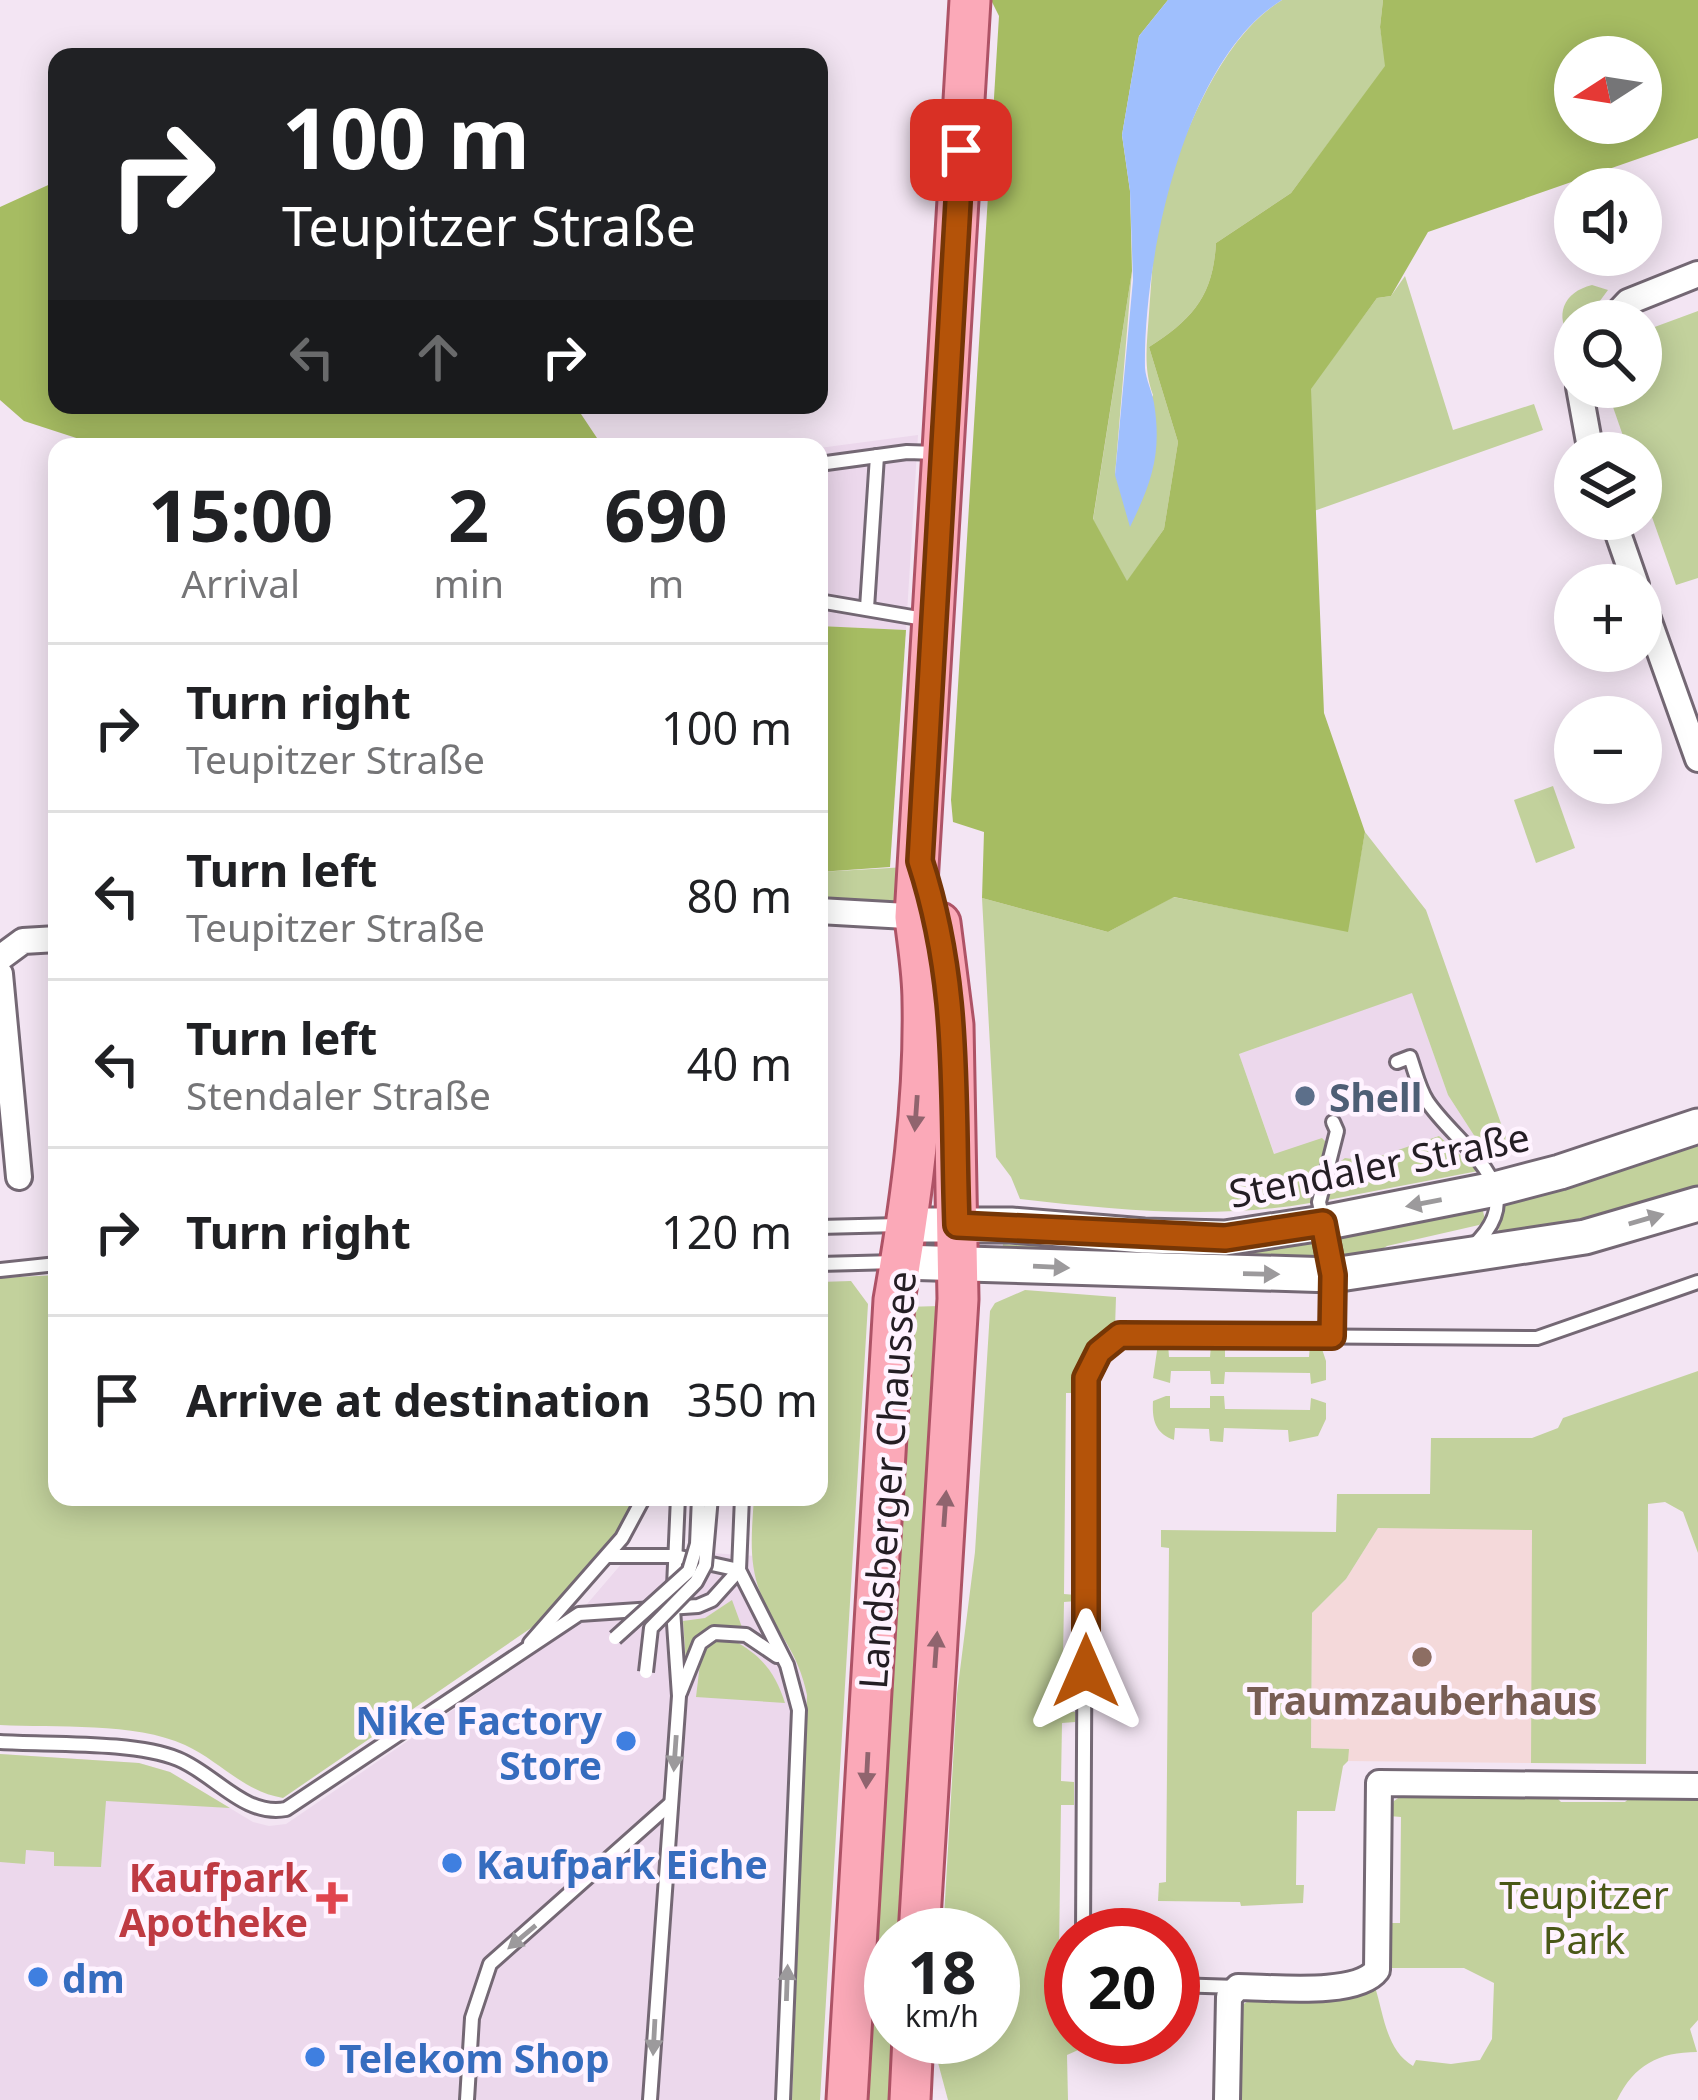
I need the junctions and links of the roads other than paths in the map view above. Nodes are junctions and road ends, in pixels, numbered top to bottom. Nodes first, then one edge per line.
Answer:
1 (970, 0) edge
2 (1698, 274) edge
3 (1633, 300) edge
4 (942, 453) junction
5 (877, 456) junction
6 (828, 463) edge
7 (828, 603) edge
8 (867, 608) junction
9 (934, 621) junction
10 (1662, 658) edge
11 (1698, 759) edge
12 (828, 912) edge
13 (927, 917) junction
14 (48, 940) edge
15 (0, 958) edge
16 (0, 974) edge
17 (1397, 1062) dead end
18 (1333, 1122) dead end
19 (1698, 1126) edge
20 (19, 1177) dead end
21 (1495, 1189) junction
22 (1698, 1204) edge
23 (1323, 1223) junction
24 (828, 1228) edge
25 (928, 1244) junction
26 (1462, 1256) junction
27 (828, 1262) edge
28 (48, 1265) edge
29 (0, 1270) edge
30 (1333, 1275) junction
31 (1698, 1282) edge
32 (1332, 1336) junction
33 (639, 1506) edge
34 (678, 1506) edge
35 (699, 1506) edge
36 (710, 1506) edge
37 (742, 1506) edge
38 (608, 1556) junction
39 (675, 1556) junction
40 (739, 1570) junction
41 (673, 1609) junction
42 (640, 1611) junction
43 (673, 1630) junction
44 (615, 1638) dead end
45 (526, 1649) junction
46 (787, 1665) junction
47 (646, 1672) dead end
48 (679, 1696) junction
49 (0, 1742) edge
50 (1698, 1786) edge
51 (671, 1803) junction
52 (919, 1908) edge
53 (1083, 1908) edge
54 (1200, 1986) edge
55 (1238, 1987) junction
56 (912, 2064) edge
57 (467, 2100) edge
58 (650, 2100) edge
59 (783, 2100) edge
60 (847, 2100) edge
61 (910, 2100) edge
62 (1227, 2100) edge

1 - 4 main road, Landsberger Chaussee
2 - 3 street
4 - 5 lane
4 - 9 main road, Landsberger Chaussee
5 - 6 lane
5 - 8 lane
7 - 8 lane
8 - 9 lane
9 - 13 main road, Landsberger Chaussee
10 - 11 street
12 - 13 street
13 - 25 main road, Landsberger Chaussee
14 - 15 street
16 - 20 street
17 - 21 lane
18 - 23 lane
19 - 21 main road, Stendaler Straße
21 -> 23 main road, Stendaler Straße
21 - 26 lane
26 -> 22 main road, Stendaler Straße
23 - 25 main road, Stendaler Straße
23 - 30 street
24 - 25 lane
25 - 27 lane
25 -> 30 main road, Stendaler Straße
52 -> 25 main road, Landsberger Chaussee
25 -> 60 main road, Landsberger Chaussee
26 - 30 main road, Stendaler Straße
28 - 29 lane
30 - 32 lane
31 - 32 lane
32 - 53 lane
33 - 38 lane
34 - 39 lane
35 - 44 lane, bridge
36 - 47 lane, bridge
37 - 40 lane
38 - 39 lane
38 - 45 lane
39 - 40 lane
39 - 41 lane
40 - 41 lane
40 - 46 lane
41 - 42 lane
41 - 43 lane
42 - 43 lane
42 - 45 lane
43 - 48 lane
45 - 49 lane
46 - 48 lane
59 -> 46 lane
48 -> 51 lane
50 - 55 street
51 -> 57 lane
51 -> 58 lane
54 - 55 lane
55 - 62 street
56 - 61 main road

